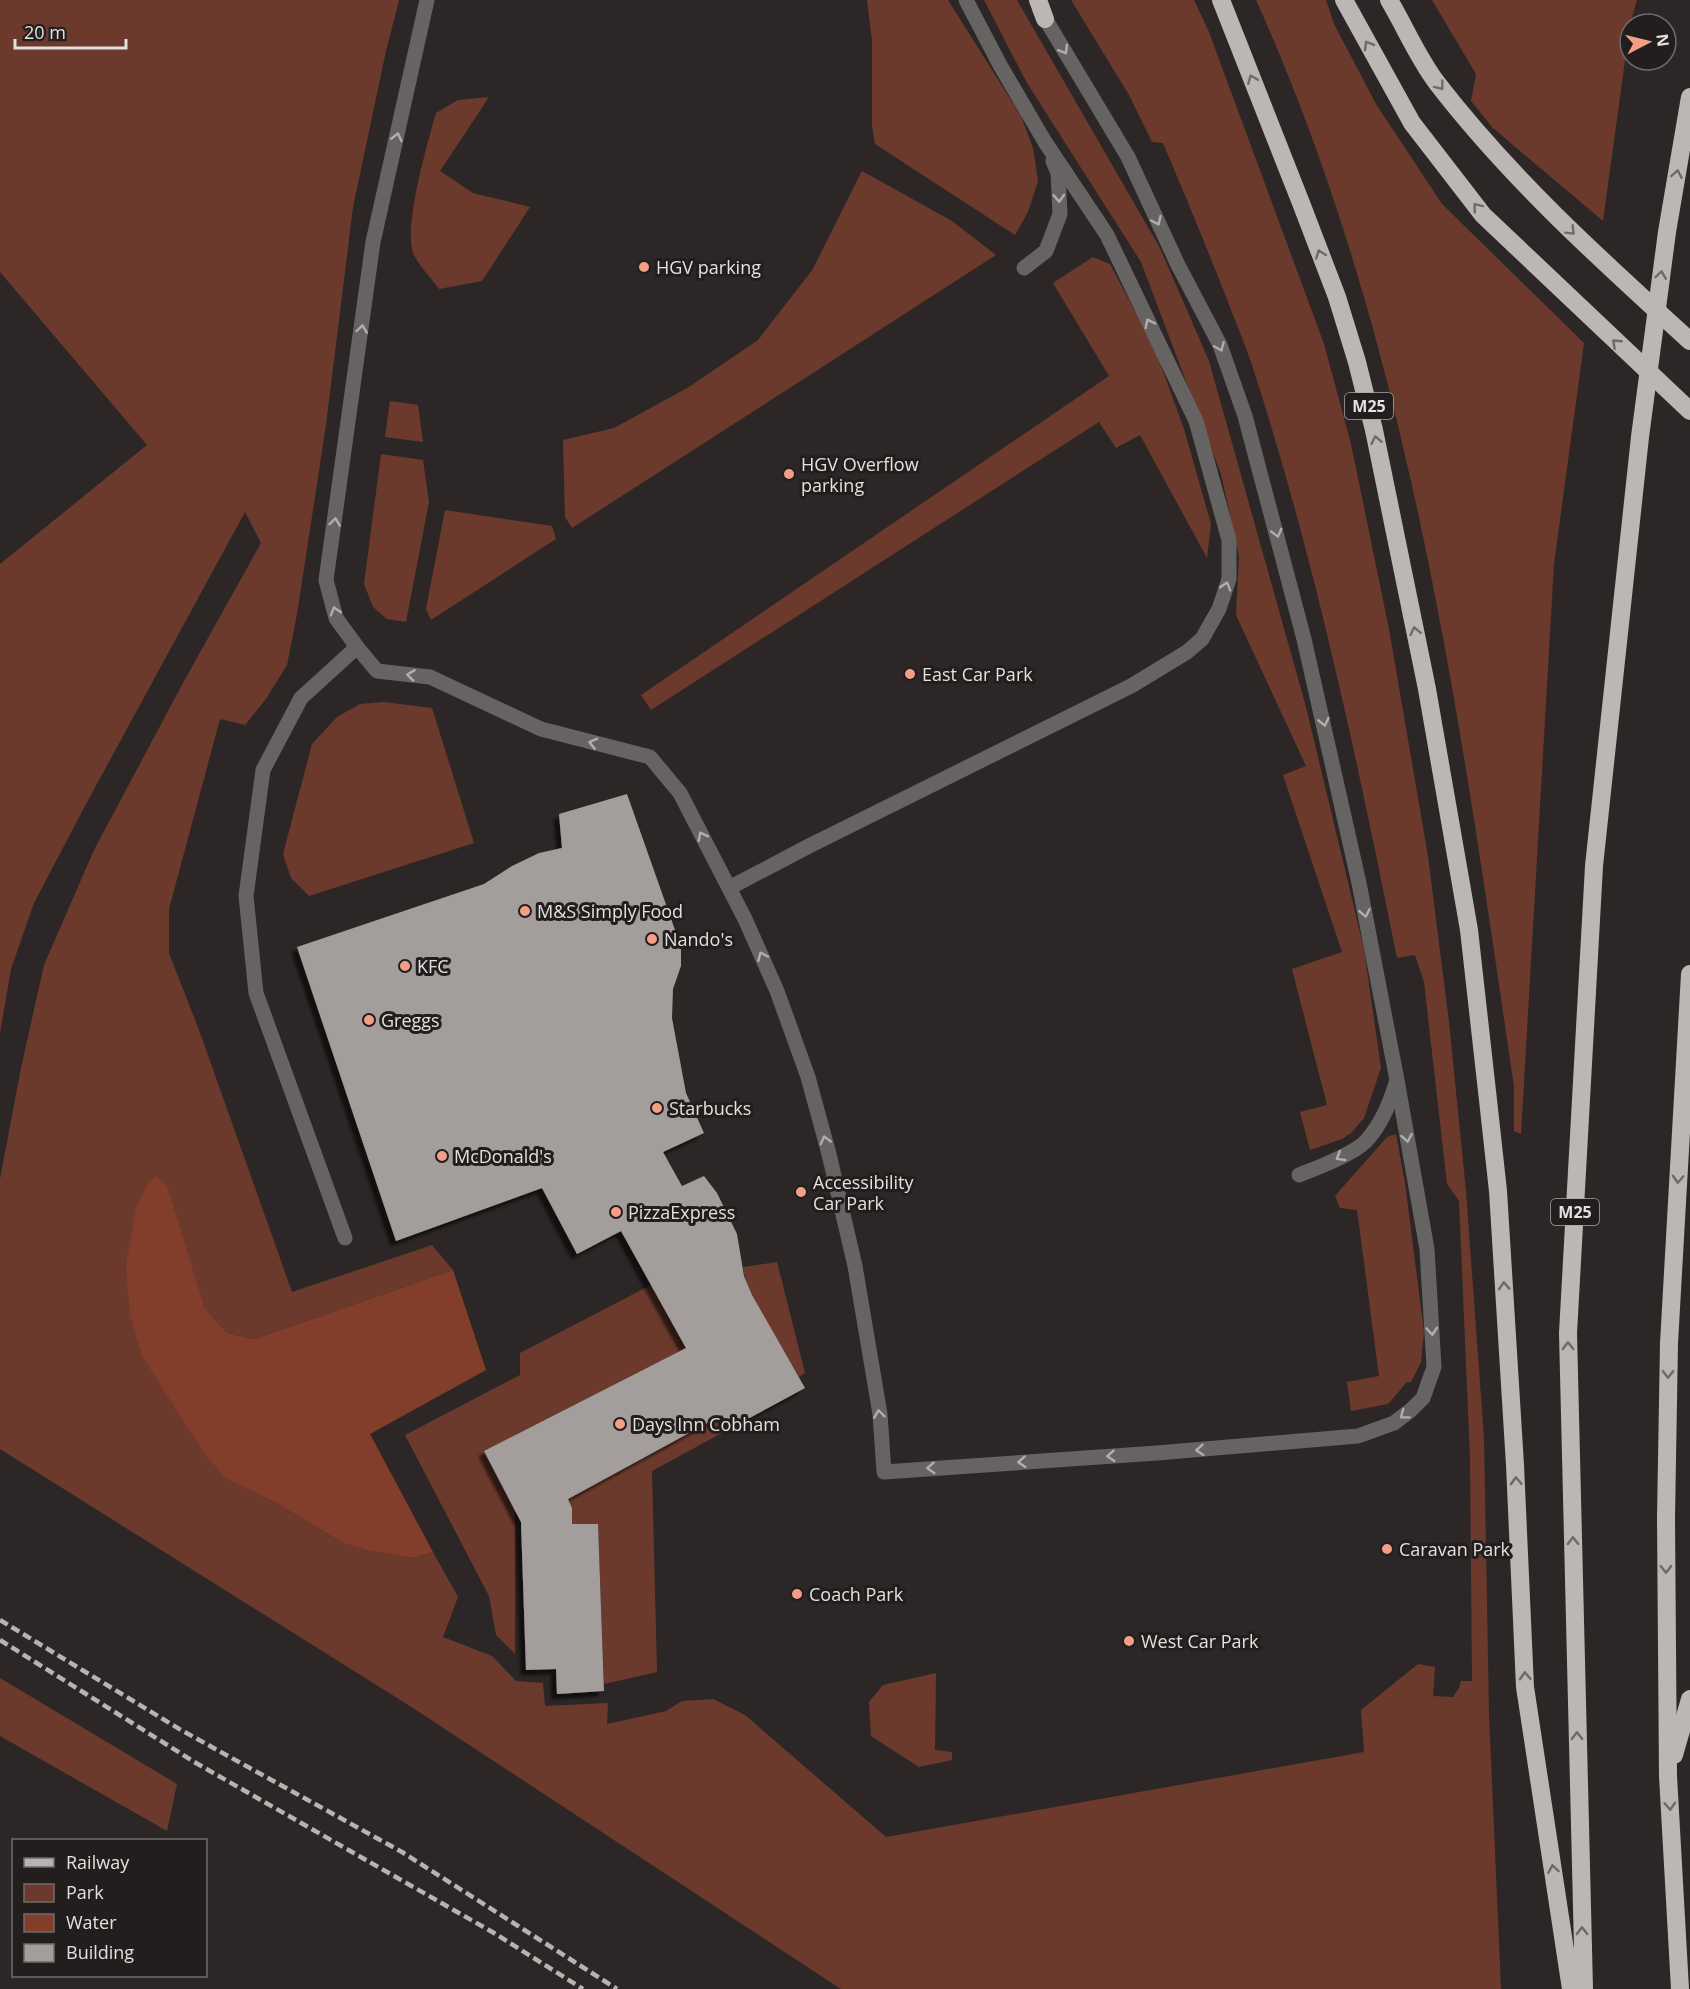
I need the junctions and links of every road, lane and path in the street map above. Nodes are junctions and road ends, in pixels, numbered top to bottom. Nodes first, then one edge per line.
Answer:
1 (427, 0) edge
2 (966, 0) edge
3 (1036, 0) edge
4 (1221, 0) edge
5 (1344, 0) edge
6 (1389, 0) edge
7 (1045, 19) joint
8 (1690, 97) edge
9 (1045, 142) junction
10 (1024, 268) dead end
11 (1690, 341) edge
12 (1690, 411) edge
13 (357, 647) junction
14 (729, 888) junction
15 (1690, 974) edge
16 (1397, 1080) junction
17 (1299, 1175) dead end
18 (345, 1238) dead end
19 (1690, 1699) edge
20 (1668, 1776) junction
21 (1571, 1989) edge
22 (1584, 1989) edge
23 (1680, 1989) edge

13 -> 1 lane
2 - 9 lane
3 - 7 highway
21 -> 4 highway, M25
12 -> 5 highway
6 -> 11 highway
7 -> 16 lane
22 -> 8 highway, M25
9 -> 10 lane
14 -> 9 lane
14 -> 13 lane
13 - 18 lane
16 -> 14 lane
15 -> 20 highway
16 -> 17 lane
19 - 20 highway
20 -> 23 highway

